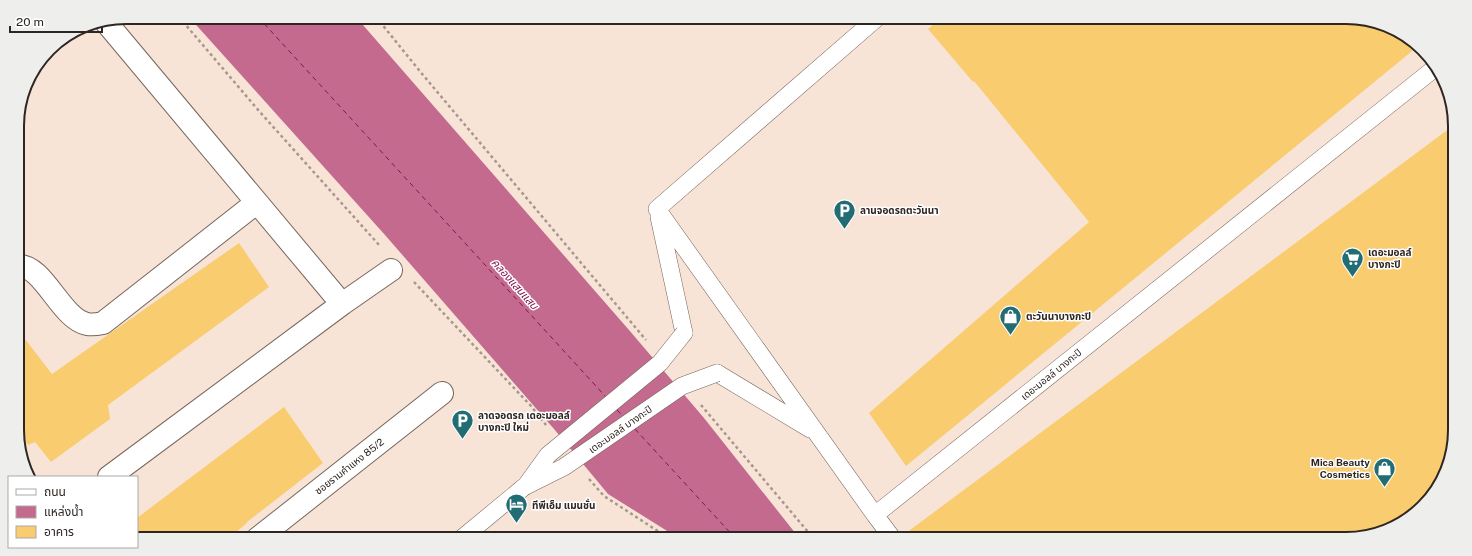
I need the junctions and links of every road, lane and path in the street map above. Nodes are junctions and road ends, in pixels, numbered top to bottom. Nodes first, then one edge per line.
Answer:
1 (185, 24) edge
2 (382, 24) edge
3 (870, 24) edge
4 (108, 26) edge
5 (1431, 71) edge
6 (256, 203) junction
7 (657, 209) junction
8 (382, 248) dead end
9 (24, 266) edge
10 (391, 270) dead end
11 (414, 282) dead end
12 (342, 304) junction
13 (650, 344) dead end
14 (442, 393) dead end
15 (701, 405) dead end
16 (547, 427) dead end
17 (816, 432) junction
18 (585, 473) dead end
19 (110, 476) edge
20 (524, 487) junction
21 (875, 515) junction
22 (266, 532) edge
23 (469, 532) edge
24 (659, 532) edge
25 (808, 532) edge
26 (888, 532) edge

1 - 8 path
2 - 13 path
3 - 7 lane
4 - 6 street
5 - 21 lane, เดอะมอลล์ บางกะปิ
6 - 9 street
6 - 12 street
7 - 17 lane
7 - 20 lane, เดอะมอลล์ บางกะปิ, bridge
10 - 12 street
11 - 16 path
12 - 19 street
14 - 22 street, ซอยรามคำแหง 85/2
15 - 25 path
17 - 20 lane, เดอะมอลล์ บางกะปิ, bridge
17 - 21 lane
18 - 24 path
20 - 23 lane, เดอะมอลล์ บางกะปิ
21 - 26 lane

